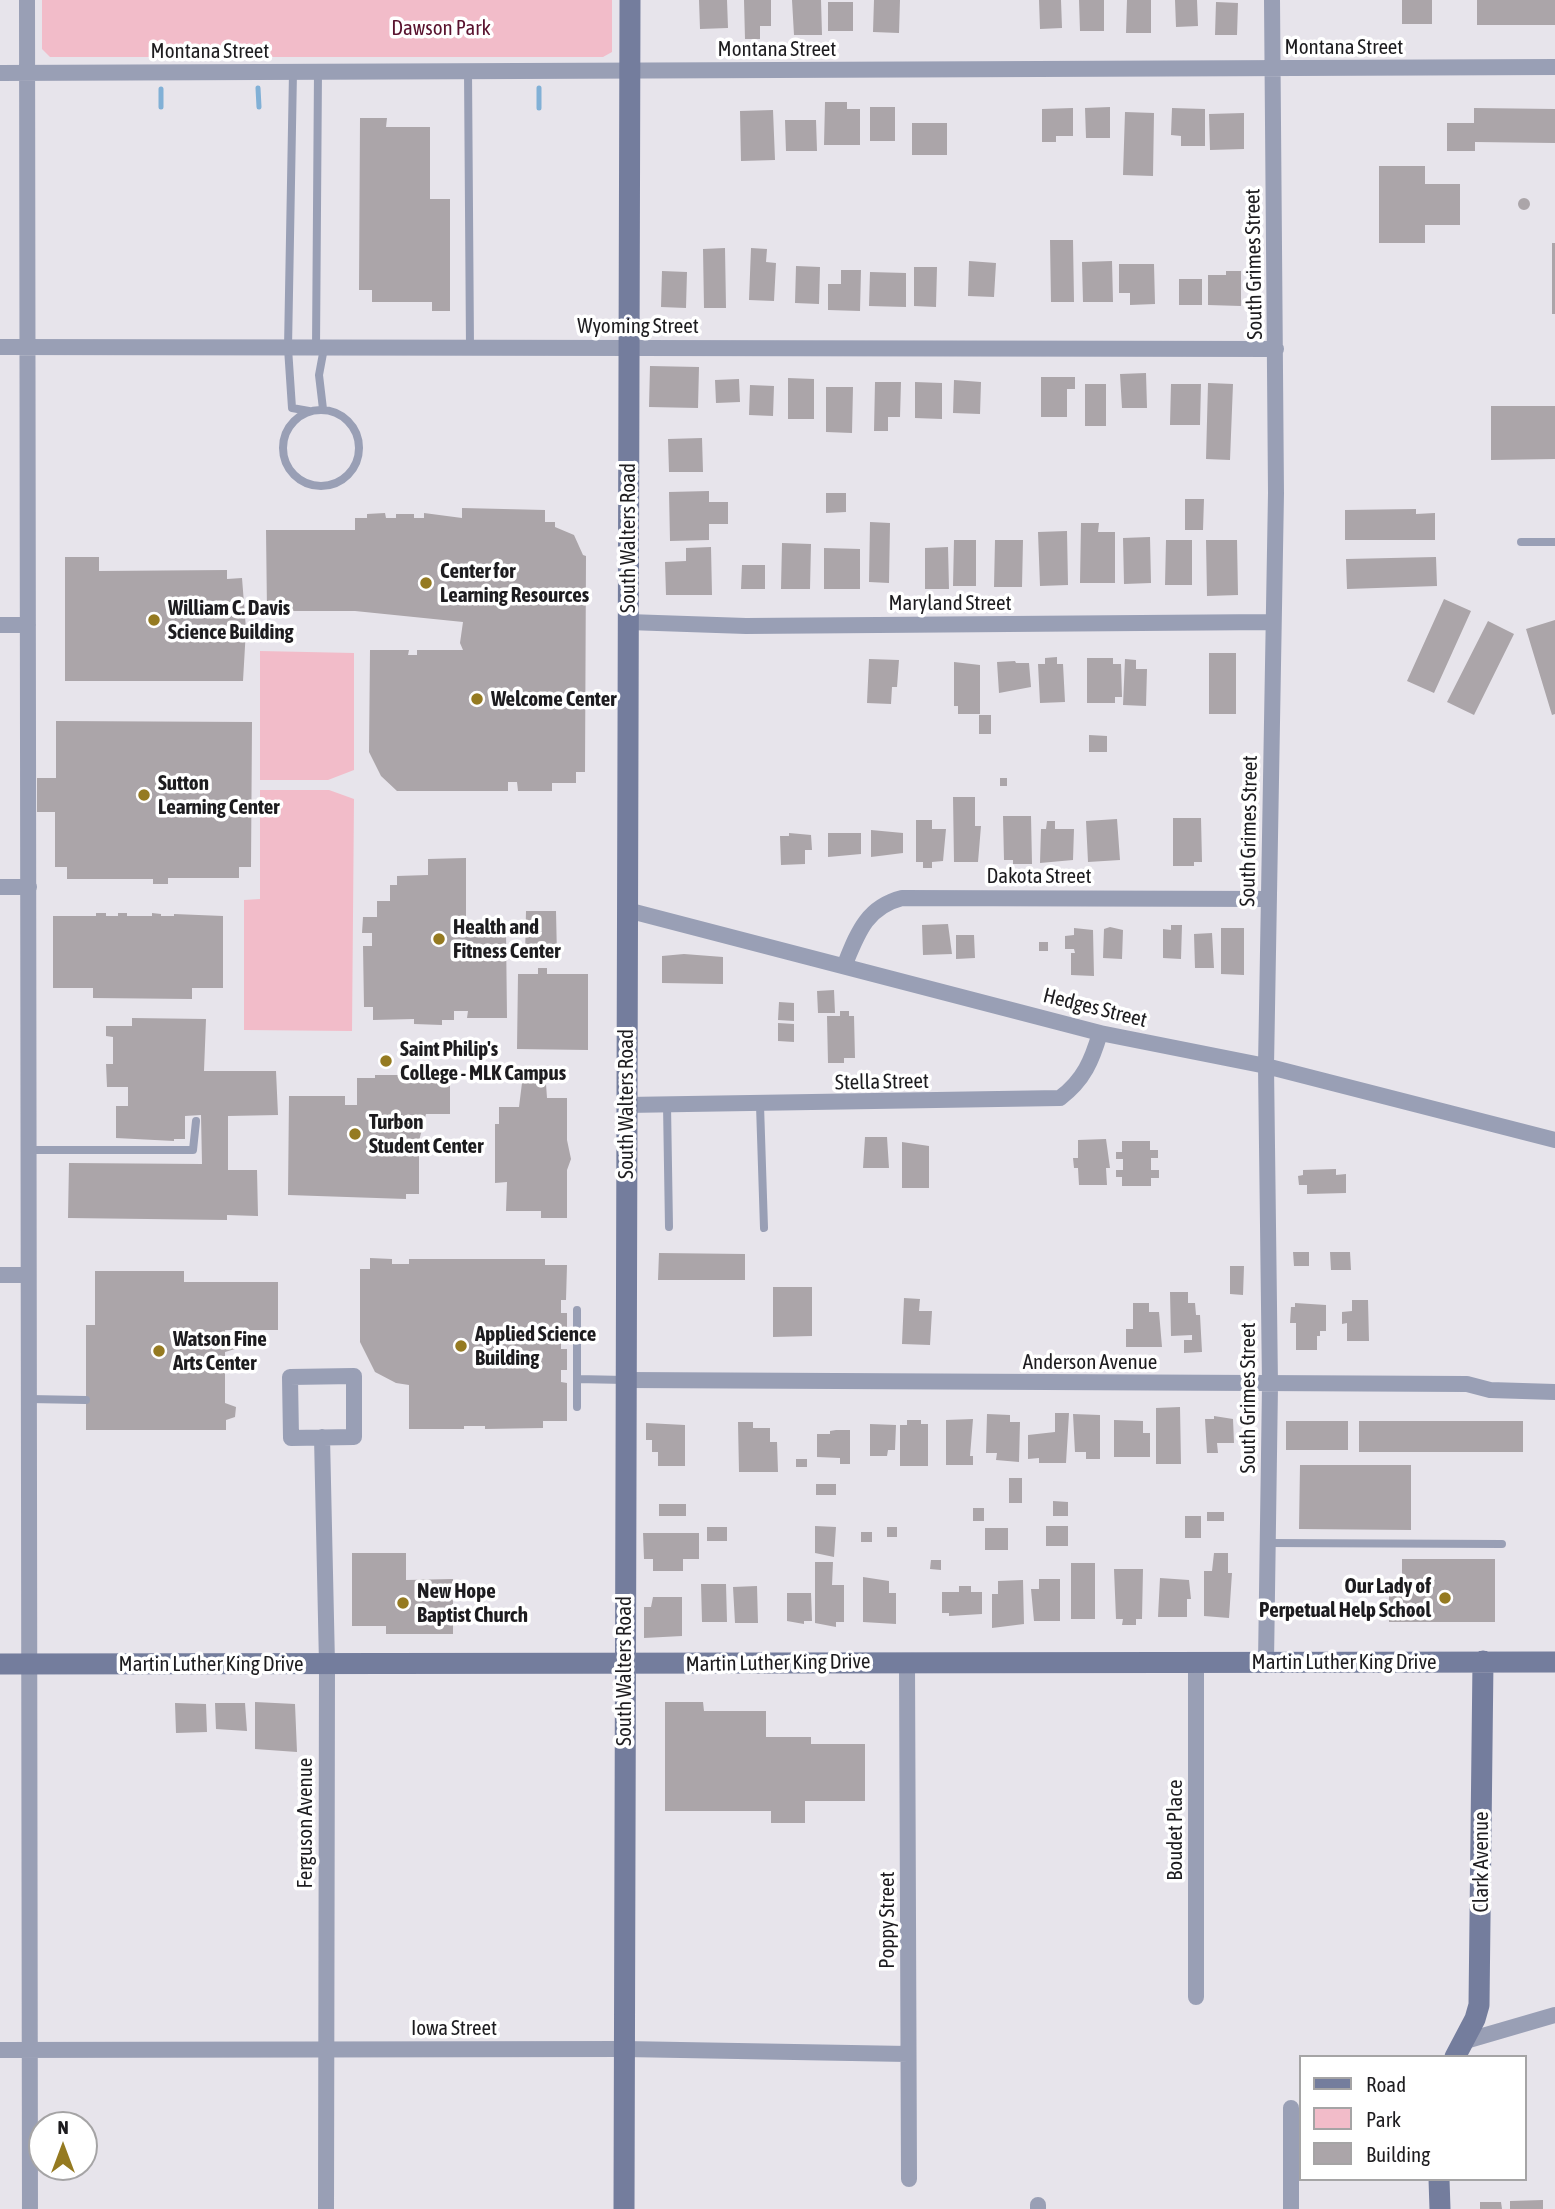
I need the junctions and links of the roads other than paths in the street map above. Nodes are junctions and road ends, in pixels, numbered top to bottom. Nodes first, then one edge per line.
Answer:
1 (27, 0) edge
2 (630, 0) edge
3 (1272, 0) edge
4 (1555, 67) edge
5 (1272, 68) junction
6 (630, 70) junction
7 (318, 71) junction
8 (468, 71) junction
9 (293, 72) junction
10 (0, 73) edge
11 (26, 73) junction
12 (28, 346) junction
13 (629, 346) junction
14 (0, 347) edge
15 (288, 348) junction
16 (320, 348) junction
17 (470, 349) junction
18 (1276, 349) junction
19 (323, 410) junction
20 (309, 411) junction
21 (1521, 542) dead end
22 (1555, 542) edge
23 (628, 622) junction
24 (1272, 622) junction
25 (0, 625) edge
26 (28, 625) junction
27 (0, 887) edge
28 (29, 887) junction
29 (1269, 899) junction
30 (627, 910) junction
31 (845, 964) junction
32 (1100, 1033) junction
33 (1266, 1066) junction
34 (760, 1104) junction
35 (626, 1105) junction
36 (667, 1105) junction
37 (196, 1121) dead end
38 (1555, 1140) edge
39 (28, 1150) junction
40 (669, 1227) dead end
41 (764, 1228) dead end
42 (0, 1275) edge
43 (28, 1275) junction
44 (577, 1310) dead end
45 (577, 1379) junction
46 (625, 1380) junction
47 (1270, 1385) junction
48 (1555, 1392) edge
49 (29, 1399) junction
50 (86, 1400) dead end
51 (577, 1407) dead end
52 (323, 1437) junction
53 (1268, 1543) junction
54 (1502, 1544) dead end
55 (907, 1661) junction
56 (1483, 1661) junction
57 (1196, 1662) junction
58 (1266, 1662) junction
59 (1555, 1662) edge
60 (0, 1664) edge
61 (327, 1664) junction
62 (31, 1665) junction
63 (624, 1665) junction
64 (1196, 1997) dead end
65 (1555, 2015) edge
66 (326, 2048) junction
67 (624, 2049) junction
68 (0, 2050) edge
69 (30, 2050) junction
70 (1459, 2050) edge
71 (908, 2054) junction
72 (1291, 2108) dead end
73 (909, 2179) dead end
74 (1439, 2181) edge
75 (30, 2209) edge
76 (326, 2209) edge
77 (624, 2209) edge
78 (1291, 2209) edge
79 (1440, 2209) edge

1 - 11 street
2 - 6 main road, South Walters Road
3 - 5 street, South Grimes Street
4 - 5 street, Montana Street
5 - 6 street, Montana Street
5 - 18 street, South Grimes Street
6 - 8 street, Montana Street
6 - 13 main road, South Walters Road
7 - 8 street, Montana Street
7 - 9 street, Montana Street
7 - 16 lane
8 - 17 lane
9 - 11 street, Montana Street
9 - 15 lane
10 - 11 street, Montana Street
11 - 12 street
12 - 14 street, Wyoming Street
12 - 15 street, Wyoming Street
12 - 26 street
13 - 17 street, Wyoming Street
13 - 18 street, Wyoming Street
13 - 23 main road, South Walters Road
15 - 16 street, Wyoming Street
15 - 20 lane
16 - 17 street, Wyoming Street
16 - 19 lane
18 - 24 street, South Grimes Street
19 - 20 lane
19 - 20 lane
21 - 22 lane
23 - 24 street, Maryland Street
23 - 30 main road, South Walters Road
24 - 29 street, South Grimes Street
25 - 26 street
26 - 28 street
27 - 28 street
28 - 39 street
29 - 31 street, Dakota Street
29 - 33 street, South Grimes Street
30 - 31 street, Hedges Street
30 - 35 main road, South Walters Road
31 - 32 street, Hedges Street
32 - 33 street, Hedges Street
32 - 34 street, Stella Street
33 - 38 street, Hedges Street
33 - 47 street, South Grimes Street
34 - 36 street, Stella Street
34 - 41 lane
35 - 36 street, Stella Street
35 - 46 main road, South Walters Road
36 - 40 lane
37 - 39 lane
39 - 43 street
42 - 43 street
43 - 49 street
44 - 45 lane
45 - 46 lane
45 - 51 lane
46 - 47 street, Anderson Avenue
46 - 63 main road, South Walters Road
47 - 48 street, Anderson Avenue
47 - 53 street, South Grimes Street
49 - 50 lane
49 - 62 street
52 - 52 street
52 - 61 street, Ferguson Avenue
53 - 54 lane
53 - 58 street, South Grimes Street
55 - 57 main road, Martin Luther King Drive
55 - 63 main road, Martin Luther King Drive
55 - 71 street, Poppy Street
56 - 58 main road, Martin Luther King Drive
56 - 59 main road, Martin Luther King Drive
56 - 70 main road, Clark Avenue
57 - 58 main road, Martin Luther King Drive
57 - 64 street, Boudet Place
60 - 62 main road, Martin Luther King Drive
61 - 62 main road, Martin Luther King Drive
61 - 63 main road, Martin Luther King Drive
61 - 66 street, Ferguson Avenue
62 - 69 street
63 - 67 main road, South Walters Road
65 - 70 street
66 - 67 street, Iowa Street
66 - 69 street, Iowa Street
66 - 76 street, Ferguson Avenue
67 - 71 street, Iowa Street
67 - 77 main road, South Walters Road
68 - 69 street, Iowa Street
69 - 75 street
71 - 73 street, Poppy Street
72 - 78 street
74 - 79 main road

